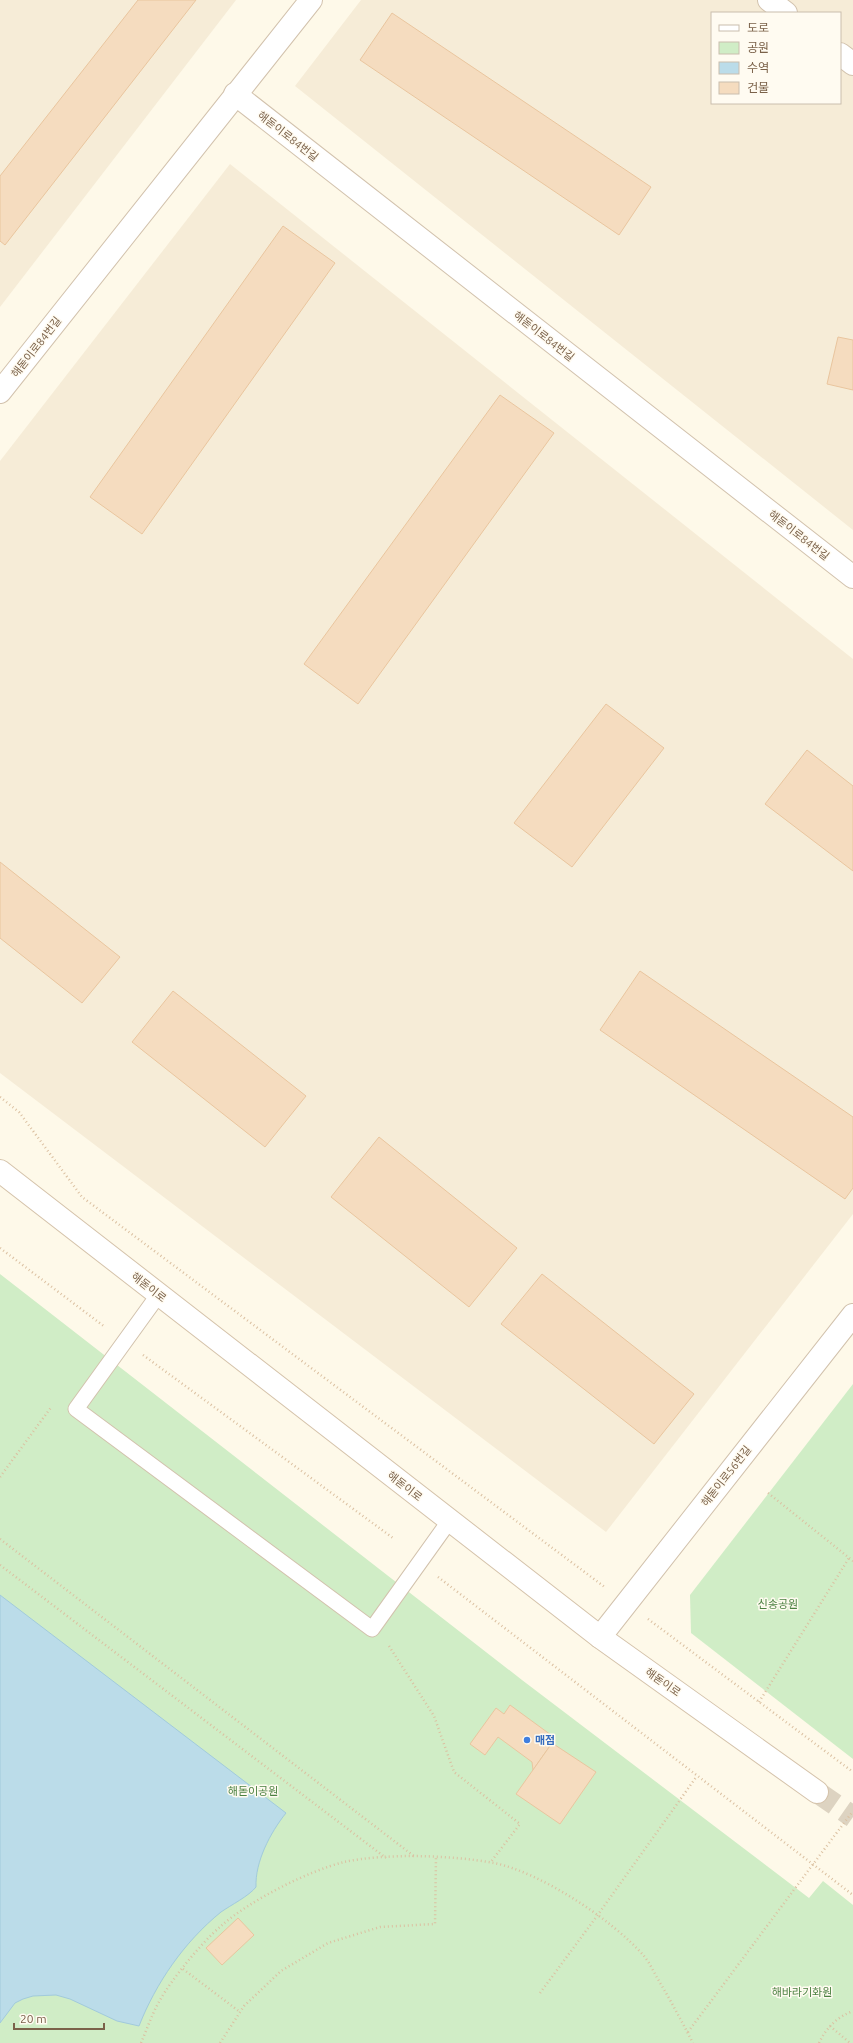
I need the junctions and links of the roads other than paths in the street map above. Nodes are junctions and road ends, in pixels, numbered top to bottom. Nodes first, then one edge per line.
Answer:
1 (311, 0) edge
2 (768, 0) edge
3 (785, 12) edge
4 (841, 55) edge
5 (853, 64) edge
6 (235, 94) junction
7 (0, 392) edge
8 (853, 577) edge
9 (0, 1171) edge
10 (159, 1294) junction
11 (853, 1315) edge
12 (450, 1520) junction
13 (600, 1637) junction
14 (817, 1792) tunnel mouth

1 - 6 street, 해돋이로84번길
2 - 3 street
4 - 5 street
6 - 7 street, 해돋이로84번길
6 - 8 street, 해돋이로84번길
9 - 10 street, 해돋이로
10 - 12 street, 해돋이로
10 - 12 lane
11 - 13 street, 해돋이로56번길
12 - 13 street, 해돋이로
13 - 14 street, 해돋이로

